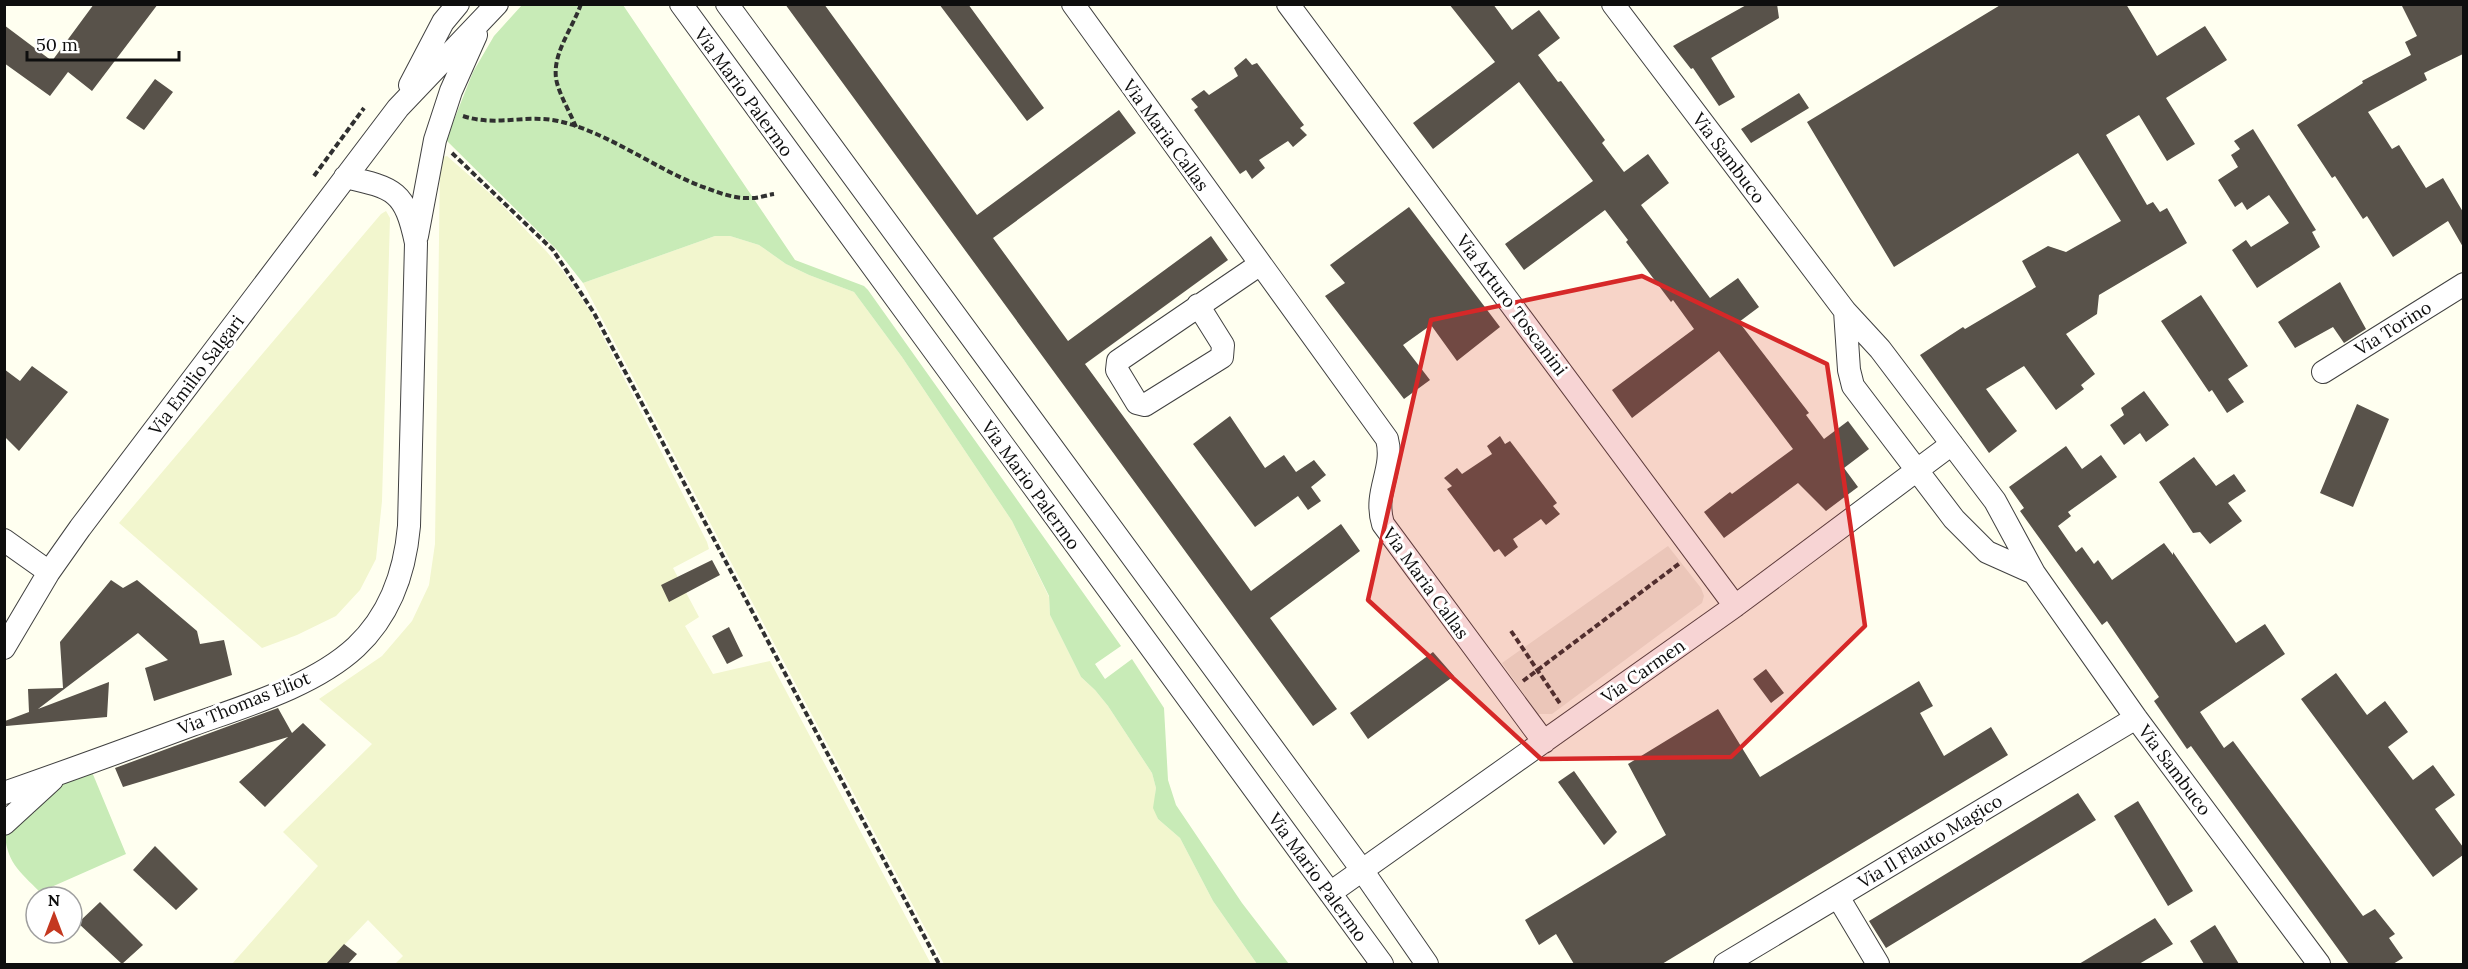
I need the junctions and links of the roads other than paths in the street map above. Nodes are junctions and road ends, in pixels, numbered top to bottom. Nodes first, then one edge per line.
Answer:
1 (458, 4) edge
2 (681, 4) edge
3 (727, 4) edge
4 (1072, 4) edge
5 (1288, 4) edge
6 (1613, 4) edge
7 (490, 13) edge
8 (398, 108) junction
9 (345, 177) junction
10 (416, 243) junction
11 (1259, 265) junction
12 (2463, 284) edge
13 (1198, 305) junction
14 (1845, 310) junction
15 (2323, 372) dead end
16 (1952, 444) junction
17 (1917, 470) junction
18 (4, 540) edge
19 (49, 572) junction
20 (2034, 573) junction
21 (1735, 606) junction
22 (4, 648) edge
23 (2136, 718) junction
24 (1544, 742) junction
25 (60, 773) junction
26 (4, 793) edge
27 (4, 824) edge
28 (1362, 870) junction
29 (1330, 893) junction
30 (1838, 897) junction
31 (1382, 964) edge
32 (1427, 964) edge
33 (1725, 964) edge
34 (1878, 964) edge
35 (2319, 964) edge

1 - 8 street, Via Emilio Salgari
2 - 29 street, Via Mario Palermo
3 - 28 street, Via Mario Palermo
4 - 11 street, Via Maria Callas
5 - 21 street, Via Arturo Toscanini
6 - 14 street, Via Sambuco
7 - 8 street, Via Emilio Salgari
7 - 10 street, Via Thomas Eliot
8 - 9 street, Via Emilio Salgari
9 - 10 street, Via Thomas Eliot
9 - 19 street, Via Emilio Salgari
10 - 25 street, Via Thomas Eliot
11 - 13 street
11 - 24 street, Via Maria Callas
12 - 15 street, Via Torino
13 - 13 street
14 - 16 street, Via Sambuco
14 - 17 street
16 - 17 street, Via Carmen
16 - 20 street, Via Sambuco
17 - 20 street
17 - 21 street, Via Carmen
18 - 19 street
19 - 22 street, Via Emilio Salgari
20 - 23 street, Via Sambuco
21 - 24 street, Via Carmen
23 - 30 street, Via Il Flauto Magico
23 - 35 street, Via Sambuco
24 - 28 street, Via Carmen
25 - 26 street, Via Thomas Eliot
25 - 27 street
28 - 29 street, Via Carmen
28 - 32 street, Via Mario Palermo
29 - 31 street, Via Mario Palermo
30 - 33 street, Via Il Flauto Magico
30 - 34 street

